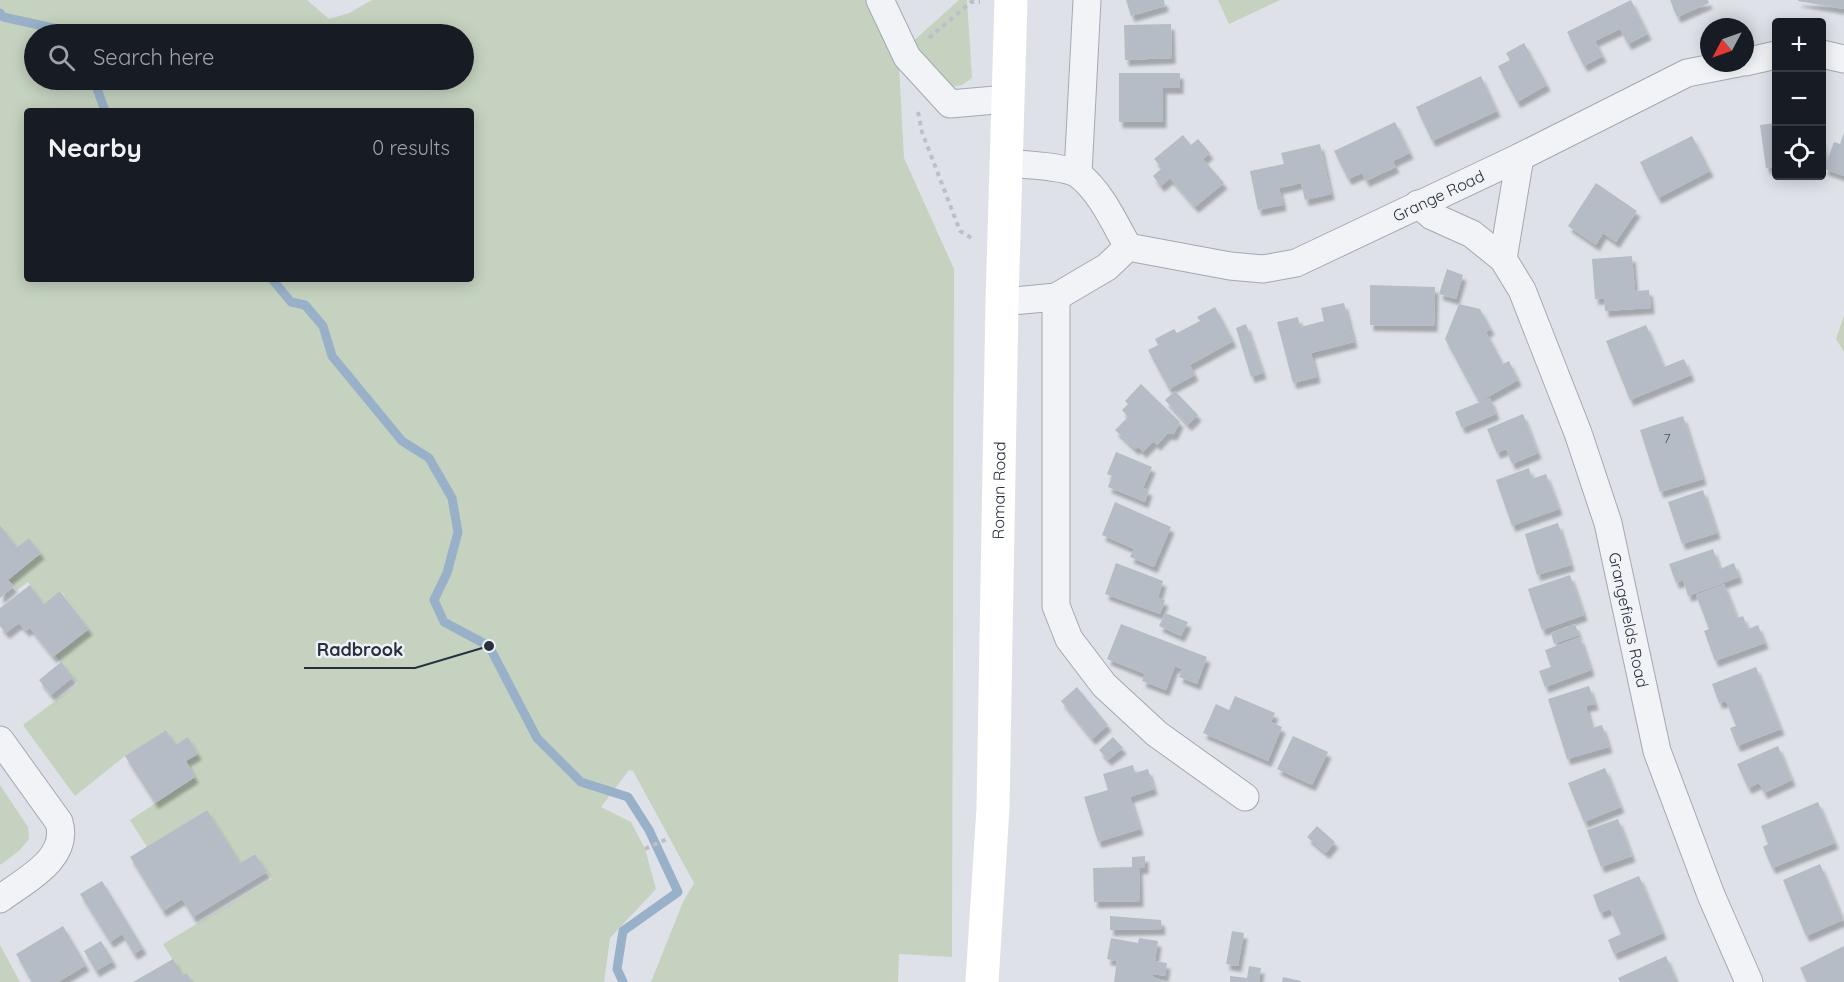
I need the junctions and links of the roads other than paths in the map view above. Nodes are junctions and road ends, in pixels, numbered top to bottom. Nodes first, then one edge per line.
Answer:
1 (880, 0) edge
2 (1011, 0) edge
3 (1087, 0) edge
4 (1826, 55) edge
5 (1772, 56) edge
6 (1844, 59) edge
7 (1754, 60) edge
8 (1700, 70) edge
9 (1007, 99) junction
10 (1520, 157) junction
11 (1006, 163) junction
12 (1078, 173) junction
13 (1418, 204) junction
14 (1128, 247) junction
15 (1503, 260) junction
16 (1056, 297) junction
17 (1002, 302) junction
18 (0, 740) edge
19 (1245, 797) dead end
20 (0, 899) edge
21 (982, 982) edge
22 (1749, 982) edge

1 - 9 street
2 - 9 main road, Roman Road
3 - 12 street
4 - 6 street
5 - 7 street
8 - 10 street, Grange Road
9 - 11 main road, Roman Road
10 - 13 street, Grange Road
10 - 15 street
11 - 12 street
11 - 17 main road, Roman Road
12 - 14 street
13 - 14 street, Grange Road
13 - 15 street, Grangefields Road
14 - 16 street
15 - 22 street, Grangefields Road
16 - 17 street
16 - 19 street
17 - 21 main road, Roman Road
18 - 20 street

